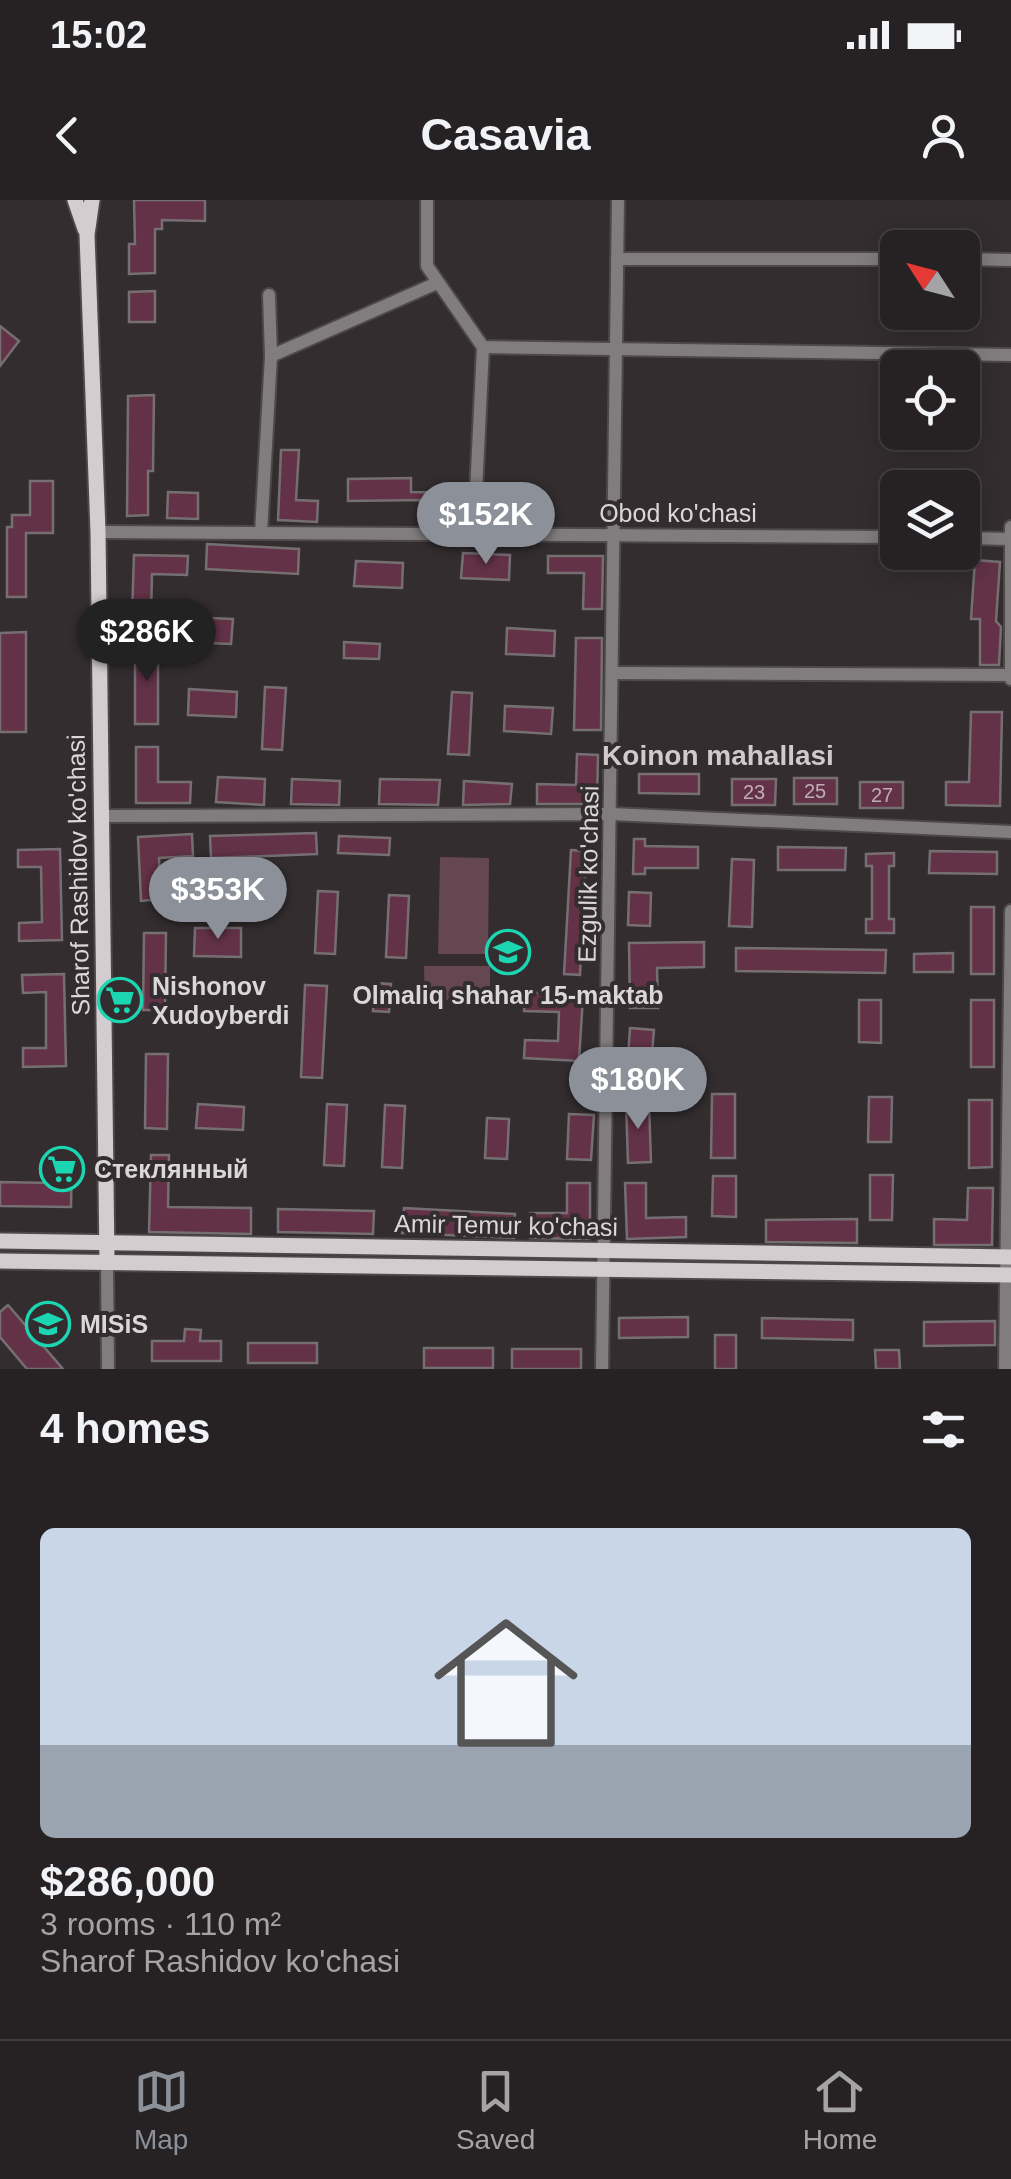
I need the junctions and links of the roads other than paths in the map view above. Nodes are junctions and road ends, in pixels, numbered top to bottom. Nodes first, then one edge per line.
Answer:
1 (75, 200) edge
2 (92, 200) edge
3 (427, 200) edge
4 (618, 200) edge
5 (87, 235) junction
6 (617, 259) junction
7 (880, 259) edge
8 (980, 260) edge
9 (1011, 260) edge
10 (438, 283) junction
11 (269, 295) dead end
12 (483, 347) junction
13 (616, 350) junction
14 (271, 356) junction
15 (1011, 356) edge
16 (1011, 527) edge
17 (98, 532) junction
18 (262, 533) junction
19 (474, 534) junction
20 (613, 534) junction
21 (880, 537) edge
22 (980, 538) edge
23 (1011, 539) edge
24 (612, 673) junction
25 (1011, 678) edge
26 (611, 814) junction
27 (102, 816) junction
28 (1011, 832) edge
29 (1011, 911) edge
30 (1010, 1044) edge
31 (0, 1241) edge
32 (107, 1243) junction
33 (1009, 1257) edge
34 (604, 1260) junction
35 (0, 1261) edge
36 (107, 1262) junction
37 (1009, 1275) edge
38 (108, 1369) edge
39 (602, 1369) edge
40 (1005, 1369) edge

1 - 5 main road
2 - 5 main road, Sharof Rashidov ko'chasi
3 - 10 street
4 - 6 street, Ezgulik ko'chasi
5 - 17 main road, Sharof Rashidov ko'chasi
6 - 7 street
6 - 13 street, Ezgulik ko'chasi
8 - 9 street
10 - 12 street
10 - 14 street
11 - 14 street
12 - 13 street
12 - 19 street
13 - 15 street
13 - 20 street, Ezgulik ko'chasi
14 - 18 street
16 - 23 street
17 - 18 street, Obod ko'chasi
17 - 27 main road, Sharof Rashidov ko'chasi
18 - 19 street, Obod ko'chasi
19 - 20 street, Obod ko'chasi
20 - 21 street, Obod ko'chasi
20 - 24 street, Ezgulik ko'chasi
22 - 23 street
23 - 25 street
24 - 25 street
24 - 26 street, Ezgulik ko'chasi
26 - 27 street
26 - 28 street
26 - 34 street, Ezgulik ko'chasi
27 - 32 main road, Sharof Rashidov ko'chasi
29 - 30 street
30 - 33 street
31 - 32 main road, Amir Temur ko'chasi
32 - 34 main road, Amir Temur ko'chasi
32 - 36 main road, Sharof Rashidov ko'chasi
33 - 34 main road, Amir Temur ko'chasi
33 - 37 street
34 - 36 main road, Amir Temur ko'chasi
34 - 37 main road, Amir Temur ko'chasi
34 - 39 street, Ezgulik ko'chasi
35 - 36 main road, Amir Temur ko'chasi
36 - 38 street, Sharof Rashidov ko'chasi
37 - 40 street

